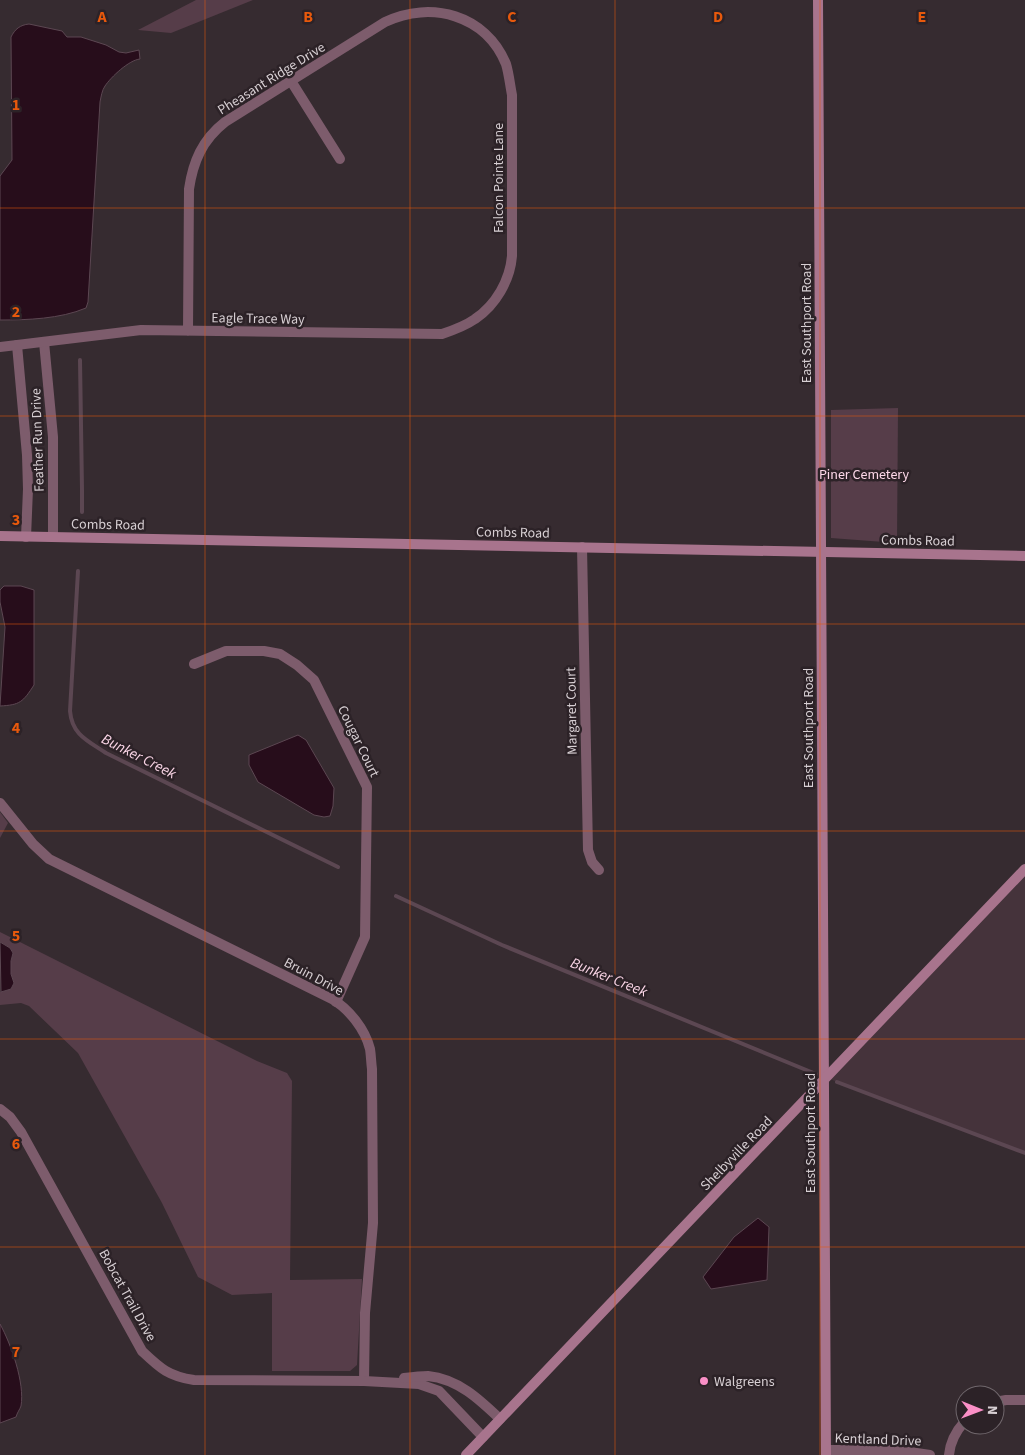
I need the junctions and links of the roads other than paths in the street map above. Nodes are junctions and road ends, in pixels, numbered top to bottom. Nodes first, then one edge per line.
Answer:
1 (818, 0) edge
2 (497, 48) joint
3 (291, 80) junction
4 (340, 159) dead end
5 (491, 306) joint
6 (188, 330) junction
7 (44, 342) junction
8 (17, 346) junction
9 (0, 347) edge
10 (0, 536) edge
11 (26, 537) junction
12 (53, 537) junction
13 (582, 548) junction
14 (821, 552) junction
15 (1025, 556) edge
16 (194, 664) dead end
17 (0, 803) edge
18 (599, 870) dead end
19 (1025, 870) edge
20 (336, 1002) junction
21 (823, 1082) junction
22 (0, 1109) edge
23 (364, 1381) junction
24 (1005, 1400) edge
25 (1025, 1400) edge
26 (500, 1419) junction
27 (955, 1434) edge
28 (483, 1437) junction
29 (826, 1453) edge
30 (466, 1455) edge
31 (930, 1455) edge
32 (949, 1455) edge

1 - 14 main road, East Southport Road
2 - 3 street, Pheasant Ridge Drive
2 - 5 street, Falcon Pointe Lane
3 - 4 street
3 - 6 street, Pheasant Ridge Drive
5 - 6 street, Eagle Trace Way
6 - 7 street, Eagle Trace Way
7 - 8 street, Eagle Trace Way
7 - 12 street, Feather Run Drive
8 - 9 street
8 - 11 street, Feather Run Drive
10 - 11 main road, Combs Road
11 - 12 main road, Combs Road
12 - 13 main road, Combs Road
13 - 14 main road, Combs Road
13 - 18 street, Margaret Court
14 - 15 main road, Combs Road
14 - 21 main road, East Southport Road
16 - 20 street, Cougar Court
17 - 20 street, Bruin Drive
19 - 21 main road, Shelbyville Road
20 - 23 street, Bruin Drive
21 - 26 main road, Shelbyville Road
21 - 29 main road, East Southport Road
22 - 23 street, Bobcat Trail Drive
23 - 26 street, Bobcat Trail Drive
23 - 28 street, Bobcat Trail Drive
24 - 25 street
26 - 28 main road, Shelbyville Road
27 - 32 street
28 - 30 main road, Shelbyville Road
29 - 31 street, Kentland Drive

